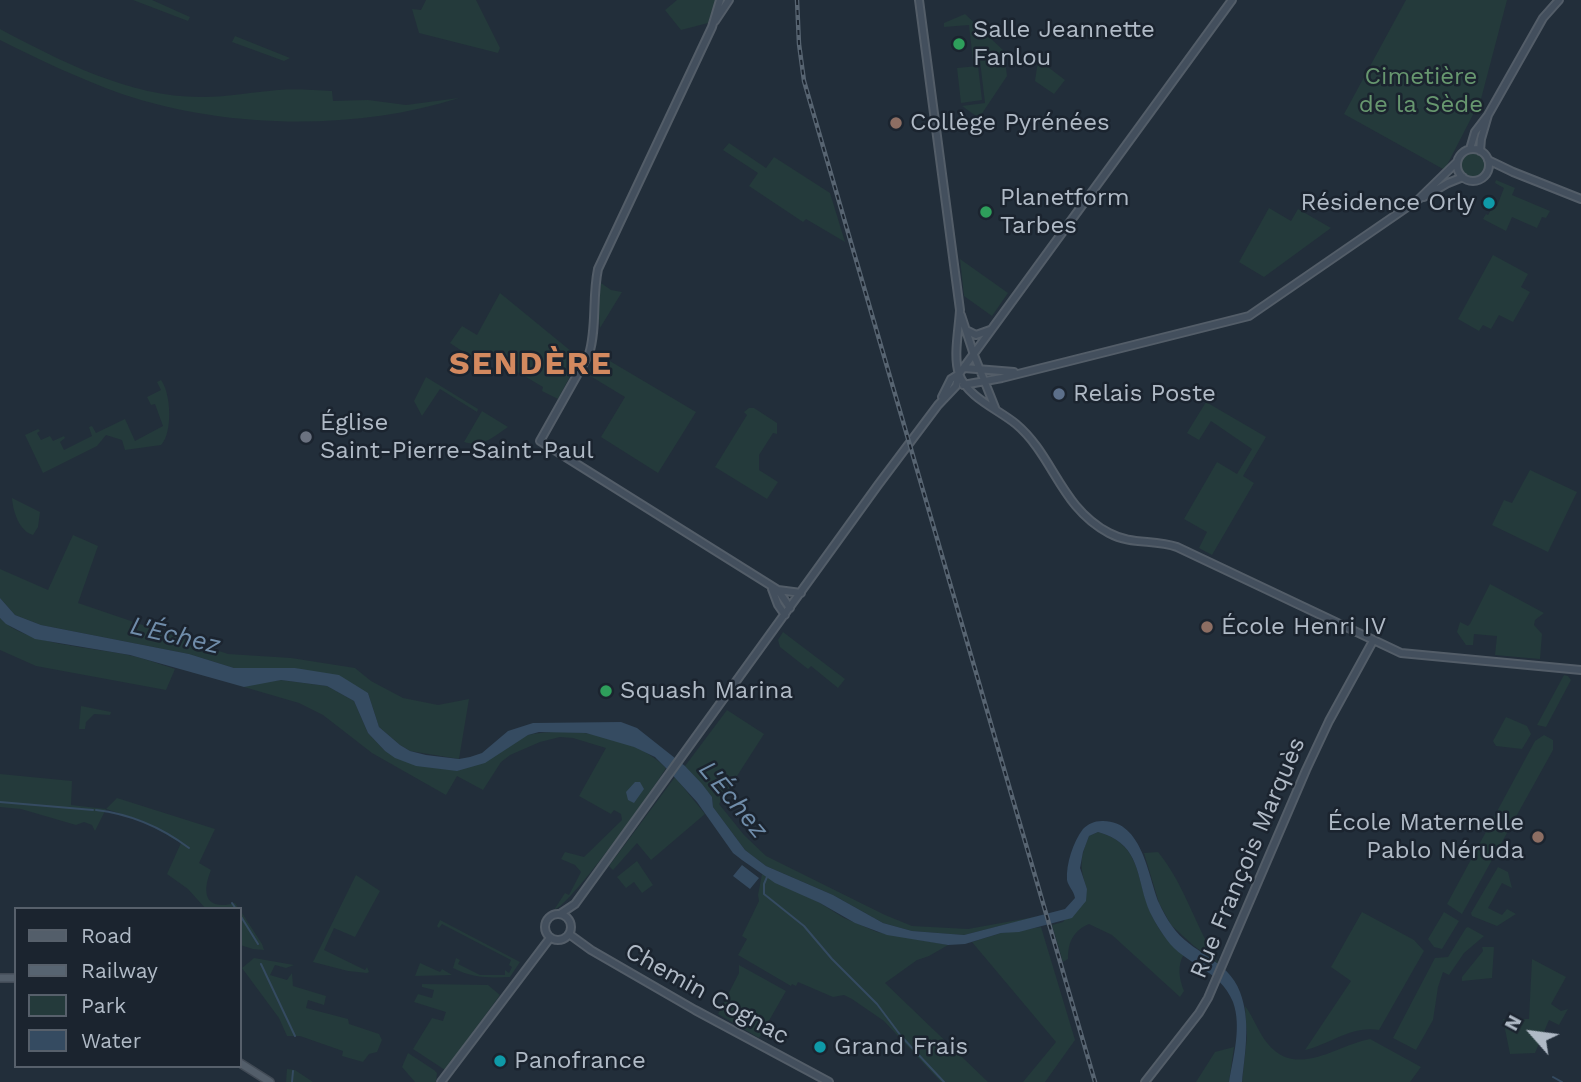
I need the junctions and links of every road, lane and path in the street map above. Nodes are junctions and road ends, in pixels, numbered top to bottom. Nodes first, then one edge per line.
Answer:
1 (720, 0) edge
2 (729, 0) edge
3 (919, 0) edge
4 (1232, 0) edge
5 (1559, 0) edge
6 (714, 22) junction
7 (1488, 115) junction
8 (1470, 149) junction
9 (1480, 151) junction
10 (1488, 160) junction
11 (1457, 162) junction
12 (1487, 172) junction
13 (1513, 172) junction
14 (1463, 177) junction
15 (1419, 199) junction
16 (1581, 199) edge
17 (960, 310) junction
18 (966, 330) junction
19 (992, 330) junction
20 (974, 355) junction
21 (981, 370) junction
22 (962, 371) junction
23 (1021, 372) junction
24 (1002, 378) junction
25 (986, 381) junction
26 (966, 384) junction
27 (956, 386) junction
28 (991, 399) junction
29 (938, 405) junction
30 (996, 411) junction
31 (769, 584) junction
32 (778, 590) junction
33 (801, 593) junction
34 (790, 608) junction
35 (785, 615) junction
36 (1373, 641) junction
37 (1581, 670) edge
38 (575, 904) junction
39 (559, 914) junction
40 (570, 922) junction
41 (569, 934) junction
42 (550, 938) junction
43 (242, 1064) edge
44 (271, 1082) edge
45 (441, 1082) edge
46 (829, 1082) edge
47 (1145, 1082) edge

1 - 6 street
2 - 6 street
3 - 17 street
4 - 19 street
5 - 7 street
6 - 31 street
7 - 8 street
7 - 9 street
8 - 9 street
8 - 11 street
9 - 10 street
10 - 12 street
10 - 13 street
11 - 14 street
11 - 15 street
12 - 13 street
12 - 14 street
13 - 16 street
14 - 15 street
15 - 23 street
17 - 18 street
17 - 22 street
18 - 19 street
18 - 20 street
19 - 20 street
20 - 21 street
20 - 22 street
21 - 22 street
21 - 23 street
21 - 25 street
22 - 26 street
22 - 27 street
22 - 29 street
23 - 24 street
24 - 25 street
24 - 28 street
25 - 26 street
25 - 28 street
26 - 27 street
26 - 30 street
27 - 29 street
28 - 30 street
29 - 33 street
30 - 36 street
31 - 32 street
31 - 35 street
32 - 33 street
32 - 34 street
33 - 34 street
34 - 35 street
35 - 38 street
36 - 37 street
36 - 47 street, Rue François Marquès
38 - 39 street
38 - 40 street
39 - 40 street
39 - 42 street
40 - 41 street
41 - 42 street
41 - 46 street, Chemin Cognac
42 - 45 street
43 - 44 main road

